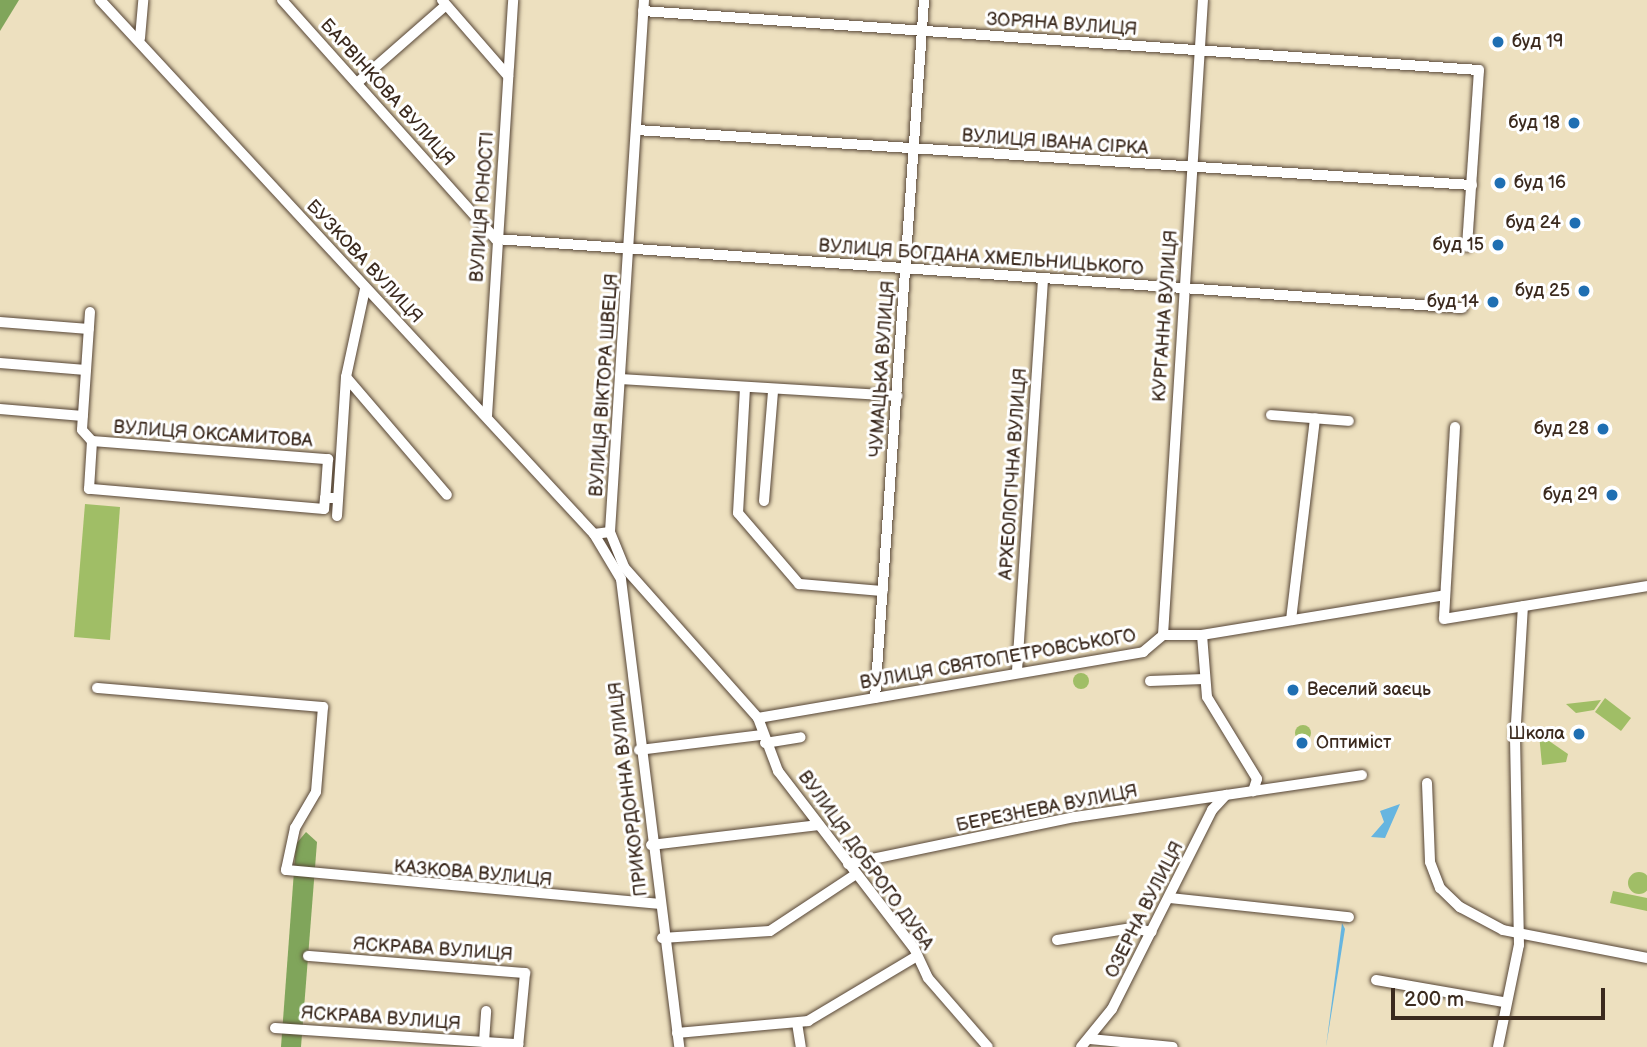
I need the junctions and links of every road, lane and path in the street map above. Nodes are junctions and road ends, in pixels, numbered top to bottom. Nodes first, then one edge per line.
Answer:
1 (100, 0) edge
2 (143, 0) edge
3 (282, 0) edge
4 (513, 0) edge
5 (924, 0) edge
6 (1203, 0) edge
7 (444, 2) edge
8 (643, 6) edge
9 (921, 32) junction
10 (139, 38) junction
11 (1200, 51) junction
12 (508, 76) junction
13 (357, 83) junction
14 (637, 130) junction
15 (914, 148) junction
16 (1192, 169) junction
17 (1472, 185) junction
18 (496, 239) junction
19 (1467, 247) dead end
20 (630, 248) junction
21 (905, 268) junction
22 (1043, 279) junction
23 (365, 289) junction
24 (1183, 289) junction
25 (1463, 309) dead end
26 (90, 312) dead end
27 (0, 322) edge
28 (89, 329) junction
29 (0, 363) edge
30 (86, 370) junction
31 (346, 377) junction
32 (621, 379) junction
33 (746, 388) junction
34 (774, 391) junction
35 (897, 396) junction
36 (0, 409) edge
37 (1270, 415) dead end
38 (83, 416) junction
39 (487, 416) junction
40 (1315, 418) junction
41 (1349, 421) dead end
42 (1455, 427) dead end
43 (92, 441) junction
44 (447, 495) dead end
45 (325, 498) junction
46 (338, 498) junction
47 (764, 501) dead end
48 (337, 516) dead end
49 (611, 532) junction
50 (594, 534) junction
51 (1647, 586) edge
52 (883, 591) junction
53 (1445, 596) junction
54 (1523, 606) junction
55 (1291, 620) junction
56 (1163, 635) junction
57 (1202, 635) junction
58 (1017, 671) junction
59 (1204, 679) junction
60 (1150, 681) dead end
61 (97, 688) dead end
62 (876, 698) junction
63 (758, 718) junction
64 (801, 737) dead end
65 (763, 739) junction
66 (639, 750) junction
67 (1362, 775) dead end
68 (1427, 783) dead end
69 (1253, 791) junction
70 (1226, 794) junction
71 (819, 825) junction
72 (651, 845) junction
73 (848, 864) junction
74 (856, 874) junction
75 (1170, 898) junction
76 (658, 905) junction
77 (1349, 917) dead end
78 (1153, 932) junction
79 (1518, 933) junction
80 (662, 938) junction
81 (1057, 940) dead end
82 (308, 956) dead end
83 (918, 956) junction
84 (1647, 958) edge
85 (1376, 980) dead end
86 (1504, 1002) junction
87 (486, 1011) dead end
88 (797, 1023) junction
89 (275, 1028) dead end
90 (677, 1033) junction
91 (1090, 1039) junction
92 (484, 1042) junction
93 (518, 1046) edge
94 (679, 1047) edge
95 (801, 1047) edge
96 (988, 1047) edge
97 (1082, 1047) edge
98 (1173, 1047) edge
99 (1498, 1047) edge

1 - 10 street, БУЗКОВА ВУЛИЦЯ
2 - 10 street
3 - 13 street, БАРВІНКОВА ВУЛИЦЯ
4 - 12 street, ВУЛИЦЯ ЮНОСТІ
5 - 9 street, ЧУМАЦЬКА ВУЛИЦЯ
6 - 11 street, КУРГАННА ВУЛИЦЯ
7 - 12 street
7 - 13 street
8 - 9 street, ЗОРЯНА ВУЛИЦЯ
8 - 14 street, ВУЛИЦЯ ВІКТОРА ШВЕЦЯ
9 - 11 street, ЗОРЯНА ВУЛИЦЯ
9 - 15 street, ЧУМАЦЬКА ВУЛИЦЯ
10 - 23 street, БУЗКОВА ВУЛИЦЯ
11 - 16 street, КУРГАННА ВУЛИЦЯ
11 - 17 street, ЗОРЯНА ВУЛИЦЯ
12 - 18 street, ВУЛИЦЯ ЮНОСТІ
13 - 18 street, БАРВІНКОВА ВУЛИЦЯ
14 - 15 street, ВУЛИЦЯ ІВАНА СІРКА
14 - 20 street, ВУЛИЦЯ ВІКТОРА ШВЕЦЯ
15 - 16 street, ВУЛИЦЯ ІВАНА СІРКА
15 - 21 street, ЧУМАЦЬКА ВУЛИЦЯ
16 - 17 street, ВУЛИЦЯ ІВАНА СІРКА
16 - 24 street, КУРГАННА ВУЛИЦЯ
17 - 19 street
18 - 20 street, ВУЛИЦЯ БОГДАНА ХМЕЛЬНИЦЬКОГО
18 - 39 street, ВУЛИЦЯ ЮНОСТІ
20 - 21 street, ВУЛИЦЯ БОГДАНА ХМЕЛЬНИЦЬКОГО
20 - 32 street, ВУЛИЦЯ ВІКТОРА ШВЕЦЯ
21 - 22 street, ВУЛИЦЯ БОГДАНА ХМЕЛЬНИЦЬКОГО
21 - 35 street, ЧУМАЦЬКА ВУЛИЦЯ
22 - 24 street, ВУЛИЦЯ БОГДАНА ХМЕЛЬНИЦЬКОГО
22 - 58 street, АРХЕОЛОГІЧНА ВУЛИЦЯ
23 - 31 street
23 - 39 street, БУЗКОВА ВУЛИЦЯ
24 - 25 street, ВУЛИЦЯ БОГДАНА ХМЕЛЬНИЦЬКОГО
24 - 56 street, КУРГАННА ВУЛИЦЯ
26 - 28 street
27 - 28 street
28 - 30 street
29 - 30 street
30 - 38 street
31 - 44 street
31 - 46 street
32 - 33 street
32 - 49 street, ВУЛИЦЯ ВІКТОРА ШВЕЦЯ
33 - 34 street
33 - 52 street
34 - 35 street
34 - 47 street
35 - 52 street, ЧУМАЦЬКА ВУЛИЦЯ
36 - 38 street
37 - 40 street
38 - 43 street
39 - 50 street, БУЗКОВА ВУЛИЦЯ
40 - 41 street
40 - 55 street
42 - 53 street
43 - 45 street, ВУЛИЦЯ ОКСАМИТОВА
43 - 45 street, ВУЛИЦЯ ОКСАМИТОВА
45 - 46 street
46 - 48 street
49 - 50 street
49 - 63 street, ВУЛИЦЯ ВІКТОРА ШВЕЦЯ
50 - 66 street, ПРИКОРДОННА ВУЛИЦЯ
51 - 54 street
52 - 62 street, ЧУМАЦЬКА ВУЛИЦЯ
53 - 54 street
53 - 55 street
54 - 79 street
55 - 57 street
56 - 57 street
56 - 58 street, ВУЛИЦЯ СВЯТОПЕТРОВСЬКОГО
57 - 59 street
58 - 62 street, ВУЛИЦЯ СВЯТОПЕТРОВСЬКОГО
59 - 60 street
59 - 69 street
61 - 76 street, КАЗКОВА ВУЛИЦЯ
62 - 63 street, ВУЛИЦЯ СВЯТОПЕТРОВСЬКОГО
63 - 65 street, ВУЛИЦЯ ДОБРОГО ДУБА
64 - 65 street
65 - 66 street
65 - 71 street, ВУЛИЦЯ ДОБРОГО ДУБА
66 - 72 street, ПРИКОРДОННА ВУЛИЦЯ
67 - 69 street, БЕРЕЗНЕВА ВУЛИЦЯ
68 - 79 street
69 - 70 street, БЕРЕЗНЕВА ВУЛИЦЯ
70 - 73 street, БЕРЕЗНЕВА ВУЛИЦЯ
70 - 75 street, ОЗЕРНА ВУЛИЦЯ
71 - 72 street
71 - 73 street, ВУЛИЦЯ ДОБРОГО ДУБА
72 - 76 street, ПРИКОРДОННА ВУЛИЦЯ
73 - 74 street, ВУЛИЦЯ ДОБРОГО ДУБА
74 - 80 street
74 - 83 street, ВУЛИЦЯ ДОБРОГО ДУБА
75 - 77 street
75 - 78 street, ОЗЕРНА ВУЛИЦЯ
76 - 80 street, ПРИКОРДОННА ВУЛИЦЯ
78 - 81 street
78 - 91 street, ОЗЕРНА ВУЛИЦЯ
79 - 84 street
79 - 86 street
80 - 90 street, ПРИКОРДОННА ВУЛИЦЯ
82 - 93 street, ЯСКРАВА ВУЛИЦЯ
83 - 88 street
83 - 96 street, ВУЛИЦЯ ДОБРОГО ДУБА
85 - 86 street
86 - 99 street
87 - 92 street, ЯСКРАВА ВУЛИЦЯ
88 - 90 street
88 - 95 street
89 - 92 street, ЯСКРАВА ВУЛИЦЯ
90 - 94 street, ПРИКОРДОННА ВУЛИЦЯ
91 - 97 street, ОЗЕРНА ВУЛИЦЯ
91 - 98 street
92 - 93 street, ЯСКРАВА ВУЛИЦЯ

